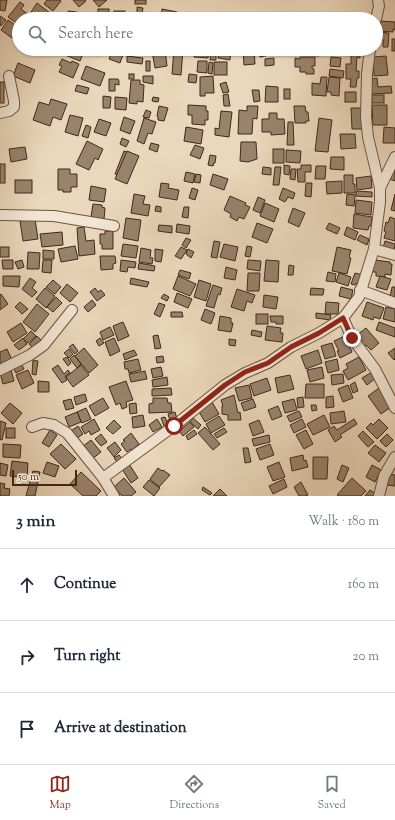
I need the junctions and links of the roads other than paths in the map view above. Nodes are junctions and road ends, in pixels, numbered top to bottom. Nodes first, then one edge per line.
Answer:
1 (388, 0) edge
2 (378, 3) edge
3 (369, 56) edge
4 (8, 76) dead end
5 (0, 113) edge
6 (395, 157) edge
7 (380, 188) junction
8 (0, 215) edge
9 (114, 226) dead end
10 (374, 248) junction
11 (395, 255) edge
12 (360, 290) junction
13 (395, 303) edge
14 (72, 310) dead end
15 (343, 318) junction
16 (0, 370) edge
17 (395, 408) edge
18 (32, 427) dead end
19 (395, 457) edge
20 (104, 478) junction
21 (113, 496) edge
22 (379, 496) edge

1 - 2 street
3 - 7 street
4 - 5 street
6 - 7 street
7 - 10 street
8 - 9 street
10 - 11 street
10 - 12 street
12 - 13 street
12 - 15 street
14 - 16 street
15 - 17 street
15 - 20 street
18 - 20 street
19 - 22 street
20 - 21 street

